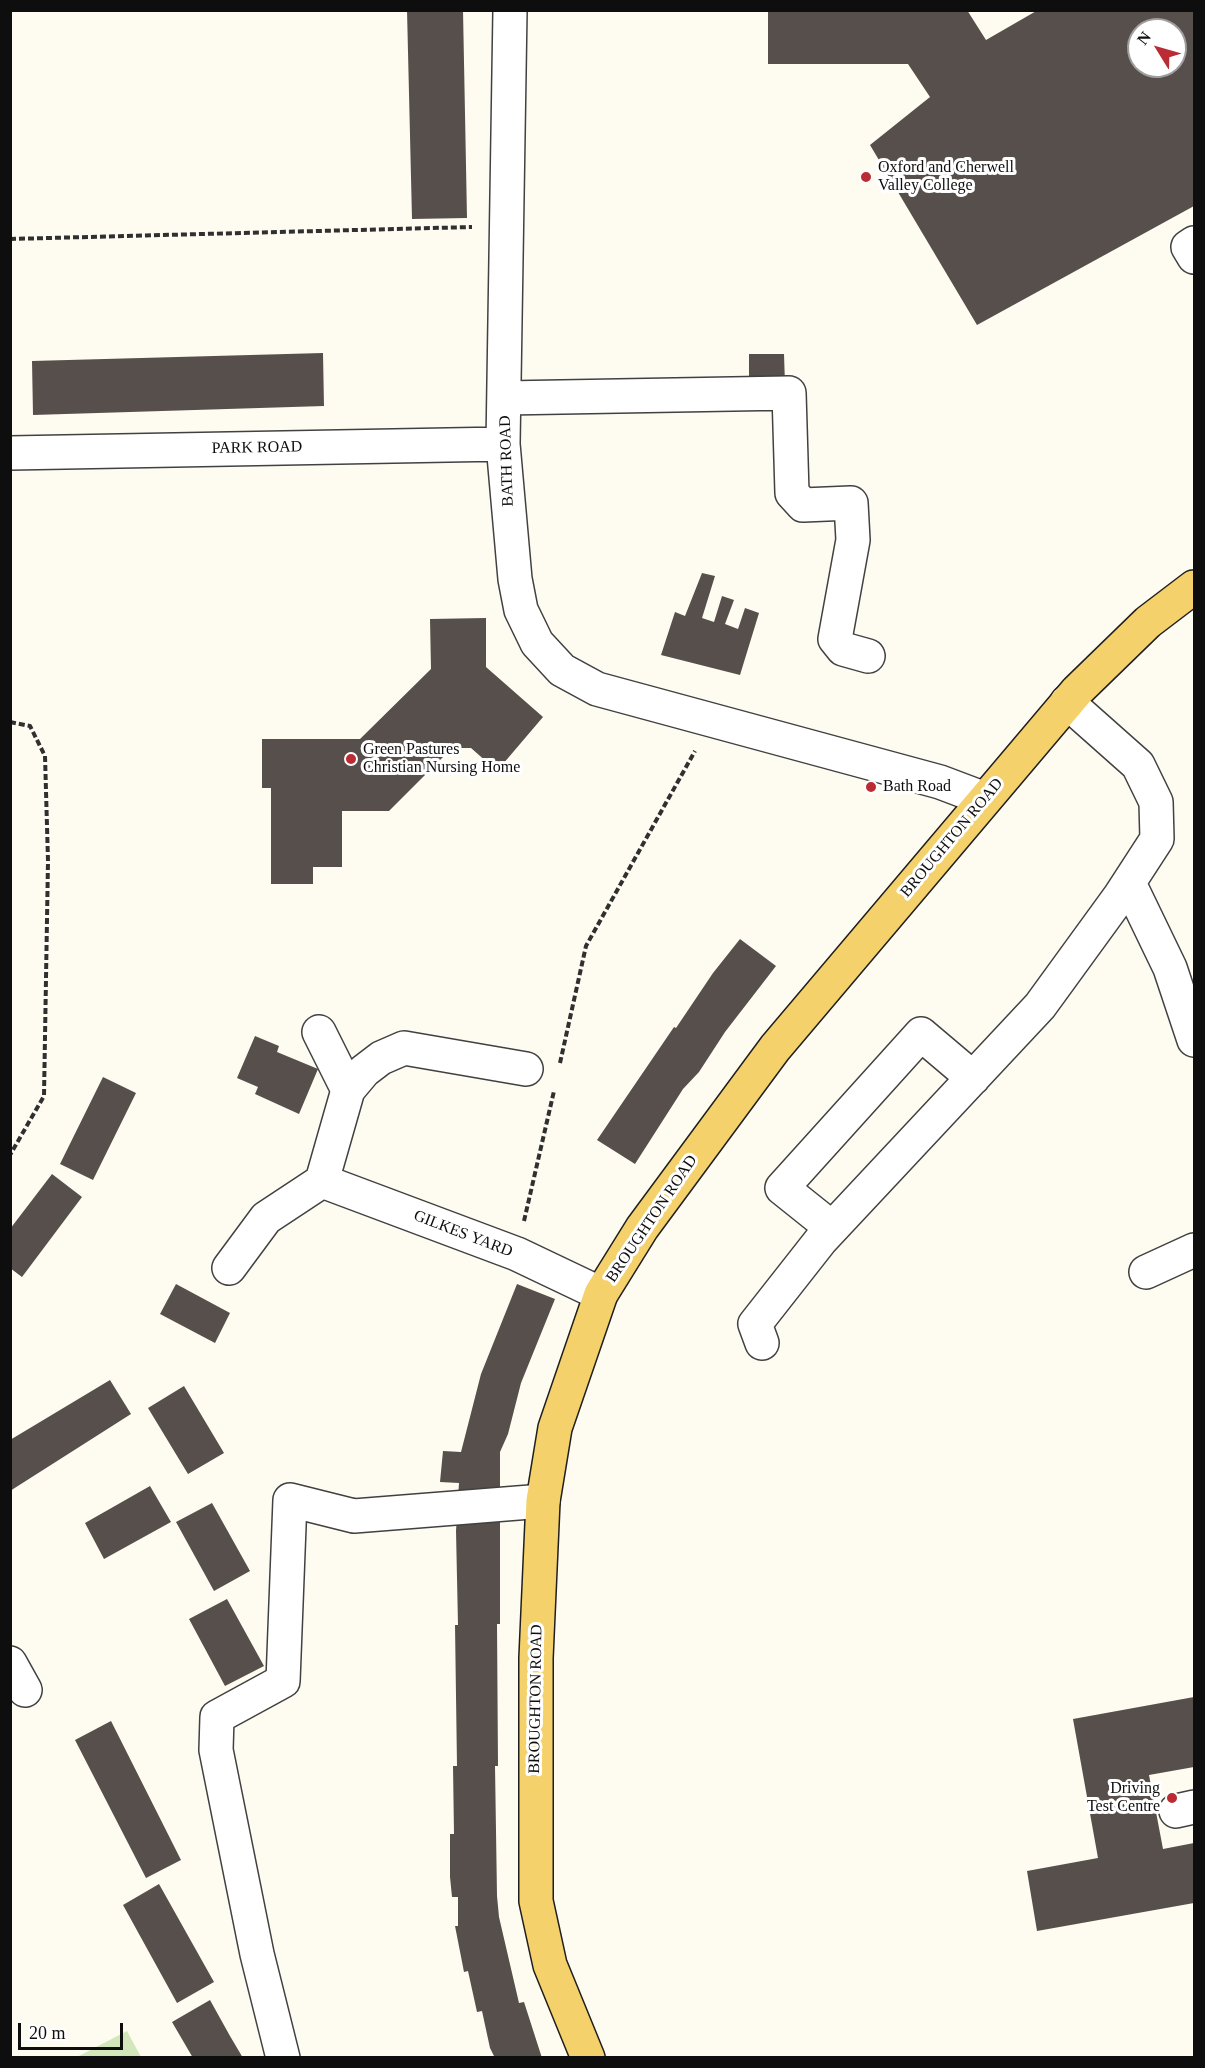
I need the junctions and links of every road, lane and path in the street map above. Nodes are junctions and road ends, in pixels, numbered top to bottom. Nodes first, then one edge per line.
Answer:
1 (510, 10) edge
2 (507, 226) junction
3 (10, 239) edge
4 (505, 398) junction
5 (503, 444) junction
6 (10, 453) edge
7 (1194, 587) edge
8 (868, 656) dead end
9 (1067, 702) junction
10 (712, 721) junction
11 (10, 722) edge
12 (985, 799) junction
13 (1129, 883) junction
14 (319, 1032) dead end
15 (1194, 1040) edge
16 (560, 1064) dead end
17 (526, 1069) dead end
18 (973, 1078) junction
19 (555, 1086) dead end
20 (348, 1090) junction
21 (10, 1155) edge
22 (322, 1181) junction
23 (832, 1228) junction
24 (1194, 1250) edge
25 (517, 1254) junction
26 (229, 1268) dead end
27 (1146, 1272) dead end
28 (601, 1294) junction
29 (762, 1343) dead end
30 (543, 1501) junction
31 (283, 2058) edge
32 (588, 2058) edge

1 - 2 street, BATH ROAD
2 - 3 path
2 - 4 street, BATH ROAD
4 - 5 street, BATH ROAD
4 - 8 street
5 - 6 street, PARK ROAD
5 - 10 street, BATH ROAD
7 - 9 main road, BROUGHTON ROAD
9 - 12 main road, BROUGHTON ROAD
9 - 13 street
10 - 12 street, BATH ROAD
10 - 16 path
11 - 21 path
12 - 28 main road, BROUGHTON ROAD
13 - 15 street
13 - 18 street
14 - 20 street
17 - 20 street
18 - 23 street
18 - 23 street
19 - 25 path
20 - 22 street
22 - 25 street, GILKES YARD
22 - 26 street
23 - 29 street
24 - 27 street
25 - 28 street, GILKES YARD
28 - 30 main road, BROUGHTON ROAD
30 - 31 street
30 - 32 main road, BROUGHTON ROAD

